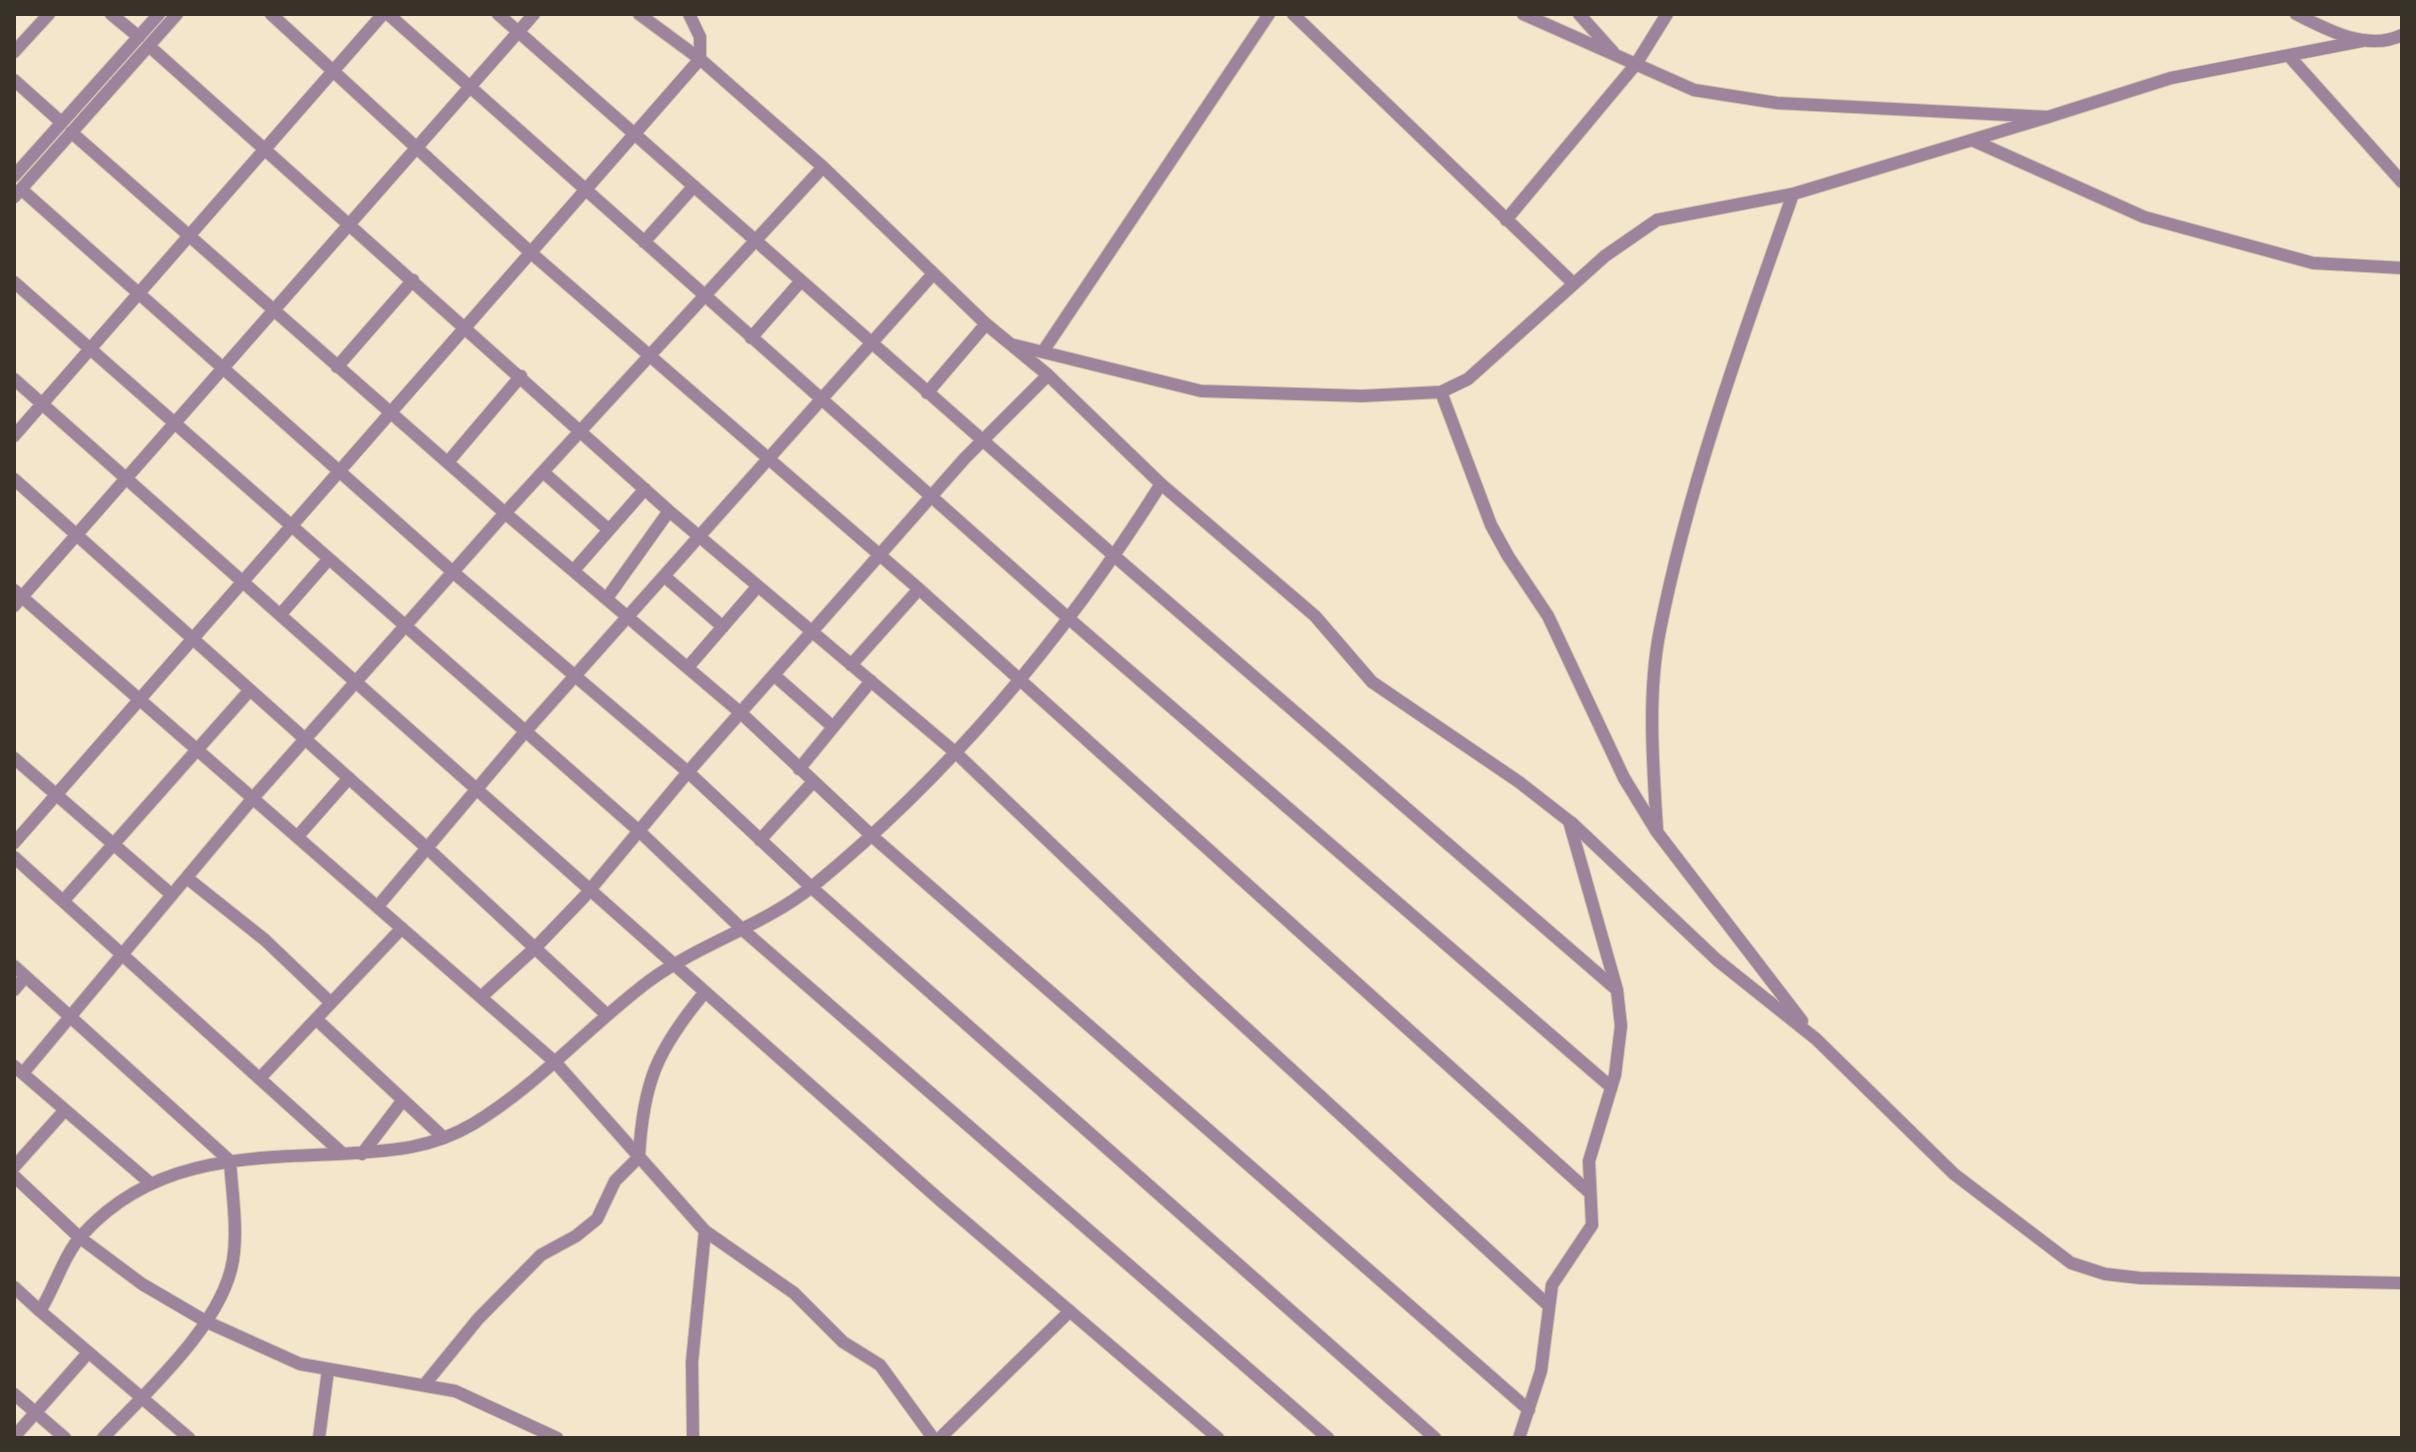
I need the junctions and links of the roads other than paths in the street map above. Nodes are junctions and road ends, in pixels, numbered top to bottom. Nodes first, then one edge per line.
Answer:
1 (49, 14) edge
2 (111, 14) edge
3 (159, 14) edge
4 (177, 14) edge
5 (271, 14) edge
6 (386, 14) edge
7 (498, 14) edge
8 (534, 14) edge
9 (639, 14) edge
10 (689, 14) edge
11 (1269, 14) edge
12 (1293, 14) edge
13 (1523, 14) edge
14 (1579, 14) edge
15 (1667, 14) edge
16 (2296, 14) edge
17 (2323, 20) edge
18 (518, 31) junction
19 (2398, 39) edge
20 (2362, 41) junction
21 (144, 42) junction
22 (14, 52) edge
23 (1615, 55) junction
24 (2289, 56) junction
25 (700, 59) junction
26 (1636, 64) junction
27 (332, 71) junction
28 (14, 80) edge
29 (469, 88) junction
30 (2048, 117) junction
31 (66, 127) junction
32 (635, 134) junction
33 (1972, 140) junction
34 (265, 148) junction
35 (416, 148) junction
36 (823, 167) junction
37 (14, 176) edge
38 (2402, 182) edge
39 (694, 186) junction
40 (586, 189) junction
41 (18, 193) edge
42 (1793, 194) junction
43 (1506, 220) junction
44 (352, 225) junction
45 (190, 236) junction
46 (756, 240) junction
47 (644, 242) junction
48 (530, 252) junction
49 (2402, 268) edge
50 (933, 274) junction
51 (413, 280) junction
52 (801, 281) junction
53 (14, 282) edge
54 (1574, 284) junction
55 (141, 293) junction
56 (704, 297) junction
57 (273, 312) junction
58 (986, 324) junction
59 (465, 328) junction
60 (751, 338) junction
61 (871, 344) junction
62 (1011, 345) junction
63 (1044, 350) junction
64 (90, 352) junction
65 (650, 358) junction
66 (224, 366) junction
67 (337, 367) junction
68 (1048, 375) junction
69 (521, 376) junction
70 (14, 379) edge
71 (1441, 392) junction
72 (927, 393) junction
73 (821, 399) junction
74 (42, 405) junction
75 (391, 412) junction
76 (173, 422) junction
77 (581, 431) junction
78 (14, 436) edge
79 (982, 441) junction
80 (767, 460) junction
81 (448, 462) junction
82 (340, 470) junction
83 (543, 472) junction
84 (126, 478) junction
85 (14, 479) edge
86 (1161, 484) junction
87 (645, 489) junction
88 (933, 495) junction
89 (669, 511) junction
90 (505, 513) junction
91 (290, 526) junction
92 (609, 530) junction
93 (76, 533) junction
94 (700, 537) junction
95 (1112, 554) junction
96 (881, 557) junction
97 (328, 560) junction
98 (574, 570) junction
99 (454, 573) junction
100 (664, 576) junction
101 (241, 581) junction
102 (758, 586) junction
103 (919, 589) junction
104 (17, 598) edge
105 (607, 598) junction
106 (280, 615) junction
107 (628, 616) junction
108 (1067, 617) junction
109 (723, 627) junction
110 (405, 628) junction
111 (812, 632) junction
112 (190, 637) junction
113 (851, 665) junction
114 (688, 667) junction
115 (775, 676) junction
116 (575, 677) junction
117 (871, 681) junction
118 (1022, 681) junction
119 (356, 682) junction
120 (250, 690) junction
121 (139, 696) junction
122 (742, 714) junction
123 (833, 727) junction
124 (524, 733) junction
125 (306, 740) junction
126 (196, 747) junction
127 (956, 753) junction
128 (14, 758) edge
129 (799, 769) junction
130 (688, 772) junction
131 (349, 778) junction
132 (813, 782) junction
133 (477, 789) junction
134 (55, 794) junction
135 (253, 798) junction
136 (1569, 821) junction
137 (639, 831) junction
138 (1657, 832) junction
139 (298, 836) junction
140 (872, 836) junction
141 (760, 840) junction
142 (14, 843) edge
143 (113, 844) junction
144 (427, 848) junction
145 (14, 857) edge
146 (187, 878) junction
147 (811, 887) junction
148 (591, 888) junction
149 (172, 895) junction
150 (64, 900) junction
151 (378, 906) junction
152 (402, 928) junction
153 (743, 930) junction
154 (535, 948) junction
155 (124, 954) junction
156 (673, 964) junction
157 (14, 966) edge
158 (25, 977) junction
159 (14, 990) edge
160 (1617, 990) junction
161 (705, 992) junction
162 (481, 997) junction
163 (331, 1003) junction
164 (606, 1014) junction
165 (70, 1017) junction
166 (316, 1019) junction
167 (1816, 1039) junction
168 (555, 1062) junction
169 (18, 1069) edge
170 (260, 1078) junction
171 (1611, 1087) junction
172 (403, 1100) junction
173 (65, 1110) junction
174 (444, 1138) junction
175 (342, 1153) junction
176 (362, 1154) junction
177 (639, 1157) junction
178 (230, 1161) junction
179 (14, 1167) edge
180 (14, 1176) edge
181 (149, 1182) junction
182 (1589, 1192) junction
183 (705, 1231) junction
184 (79, 1237) junction
185 (2402, 1283) edge
186 (14, 1287) edge
187 (1548, 1305) junction
188 (40, 1311) junction
189 (1070, 1311) junction
190 (207, 1322) junction
191 (88, 1353) junction
192 (328, 1370) junction
193 (425, 1384) junction
194 (14, 1394) edge
195 (139, 1398) junction
196 (1529, 1410) junction
197 (35, 1414) junction
198 (14, 1437) edge
199 (65, 1438) edge
200 (103, 1438) edge
201 (189, 1438) edge
202 (319, 1438) edge
203 (557, 1438) edge
204 (693, 1438) edge
205 (933, 1438) edge
206 (940, 1438) edge
207 (1218, 1438) edge
208 (1328, 1438) edge
209 (1435, 1438) edge
210 (1519, 1438) edge

1 - 22 street
2 - 21 street
3 - 21 street
4 - 21 street
5 - 27 street
6 - 27 street
6 - 29 street
7 - 18 street
8 - 18 street
9 - 25 street
10 - 25 street
11 - 63 street
12 - 43 street
13 - 23 street
14 - 23 street
15 - 26 street
16 - 17 street
17 - 20 street
18 - 29 street
18 - 32 street
19 - 20 street
20 - 24 street
21 - 31 street
21 - 34 street
23 - 26 street
24 - 30 street
24 - 38 street
25 - 32 street
25 - 36 street
26 - 30 street
26 - 43 street
27 - 34 street
27 - 35 street
28 - 31 street
29 - 35 street
29 - 40 street
30 - 33 street
31 - 37 street
31 - 41 street
31 - 45 street
32 - 39 street
32 - 40 street
33 - 42 street
33 - 49 street
34 - 44 street
34 - 45 street
35 - 44 street
35 - 48 street
36 - 46 street
36 - 50 street
39 - 46 street
39 - 47 street
40 - 47 street
40 - 48 street
41 - 55 street
42 - 54 street
42 - 138 street
43 - 54 street
44 - 51 street
44 - 57 street
45 - 55 street
45 - 57 street
46 - 52 street
46 - 56 street
47 - 56 street
48 - 59 street
48 - 65 street
50 - 58 street
50 - 61 street
51 - 59 street
51 - 67 street
52 - 60 street
52 - 61 street
53 - 64 street
54 - 71 street
55 - 64 street
55 - 66 street
56 - 60 street
56 - 65 street
57 - 66 street
57 - 67 street
58 - 62 street
58 - 72 street
59 - 69 street
59 - 75 street
60 - 73 street
61 - 72 street
61 - 73 street
62 - 63 street
62 - 68 street
63 - 71 street
64 - 74 street
64 - 76 street
65 - 77 street
65 - 80 street
66 - 76 street
66 - 82 street
67 - 75 street
68 - 79 street
68 - 86 street
69 - 77 street
69 - 81 street
70 - 74 street
71 - 138 street
72 - 79 street
73 - 80 street
73 - 88 street
74 - 78 street
74 - 84 street
75 - 81 street
75 - 82 street
76 - 84 street
76 - 91 street
77 - 83 street
77 - 87 street
79 - 88 street
79 - 95 street
80 - 94 street
80 - 96 street
81 - 90 street
82 - 91 street
82 - 99 street
83 - 90 street
83 - 92 street
84 - 93 street
84 - 101 street
85 - 93 street
86 - 95 street
86 - 136 street
87 - 89 street
87 - 92 street
88 - 96 street
88 - 108 street
89 - 94 street
89 - 105 street
90 - 98 street
90 - 99 street
91 - 97 street
91 - 101 street
92 - 98 street
93 - 104 street
93 - 112 street
94 - 100 street
94 - 102 street
95 - 108 street
95 - 160 street
96 - 103 street
96 - 111 street
97 - 106 street
97 - 110 street
98 - 105 street
99 - 110 street
99 - 116 street
100 - 107 street
100 - 109 street
101 - 106 street
101 - 112 street
102 - 109 street
102 - 111 street
103 - 113 street
103 - 118 street
104 - 121 street
105 - 107 street
106 - 119 street
107 - 114 street
107 - 116 street
108 - 118 street
108 - 171 street
109 - 114 street
110 - 119 street
110 - 124 street
111 - 113 street
111 - 115 street
112 - 120 street
112 - 121 street
113 - 117 street
114 - 122 street
115 - 122 street
115 - 123 street
116 - 124 street
116 - 130 street
117 - 123 street
117 - 127 street
118 - 127 street
118 - 182 street
119 - 125 street
119 - 133 street
120 - 125 street
120 - 126 street
121 - 126 street
121 - 134 street
122 - 129 street
122 - 130 street
123 - 129 street
124 - 133 street
124 - 137 street
125 - 131 street
125 - 135 street
126 - 135 street
126 - 143 street
127 - 140 street
127 - 187 street
128 - 134 street
129 - 132 street
130 - 137 street
130 - 141 street
131 - 139 street
131 - 144 street
132 - 140 street
132 - 141 street
133 - 144 street
133 - 148 street
134 - 142 street
134 - 143 street
135 - 139 street
135 - 146 street
136 - 160 street
136 - 167 street
137 - 148 street
137 - 153 street
138 - 167 street
139 - 151 street
140 - 147 street
140 - 196 street
141 - 147 street
143 - 149 street
143 - 150 street
144 - 151 street
144 - 154 street
145 - 150 street
146 - 149 street
146 - 163 street
147 - 153 street
147 - 209 street
148 - 154 street
148 - 156 street
149 - 155 street
150 - 155 street
151 - 152 street
152 - 162 street
152 - 163 street
153 - 156 street
153 - 208 street
154 - 162 street
154 - 164 street
155 - 165 street
155 - 170 street
156 - 161 street
156 - 164 street
157 - 158 street
158 - 159 street
158 - 165 street
160 - 171 street
161 - 177 street
161 - 189 street
162 - 168 street
163 - 166 street
164 - 168 street
165 - 169 street
165 - 178 street
166 - 170 street
166 - 172 street
167 - 185 street
168 - 174 street
168 - 177 street
169 - 173 street
170 - 175 street
171 - 182 street
172 - 174 street
172 - 176 street
173 - 179 street
173 - 181 street
174 - 176 street
175 - 176 street
175 - 178 street
177 - 183 street
177 - 193 street
178 - 181 street
178 - 190 street
180 - 184 street
181 - 184 street
182 - 187 street
183 - 204 street
183 - 205 street
184 - 188 street
184 - 190 street
186 - 188 street
187 - 196 street
188 - 191 street
189 - 206 street
189 - 207 street
190 - 192 street
190 - 195 street
191 - 195 street
191 - 197 street
192 - 193 street
192 - 202 street
193 - 203 street
194 - 197 street
195 - 200 street
195 - 201 street
196 - 210 street
197 - 198 street
197 - 199 street

